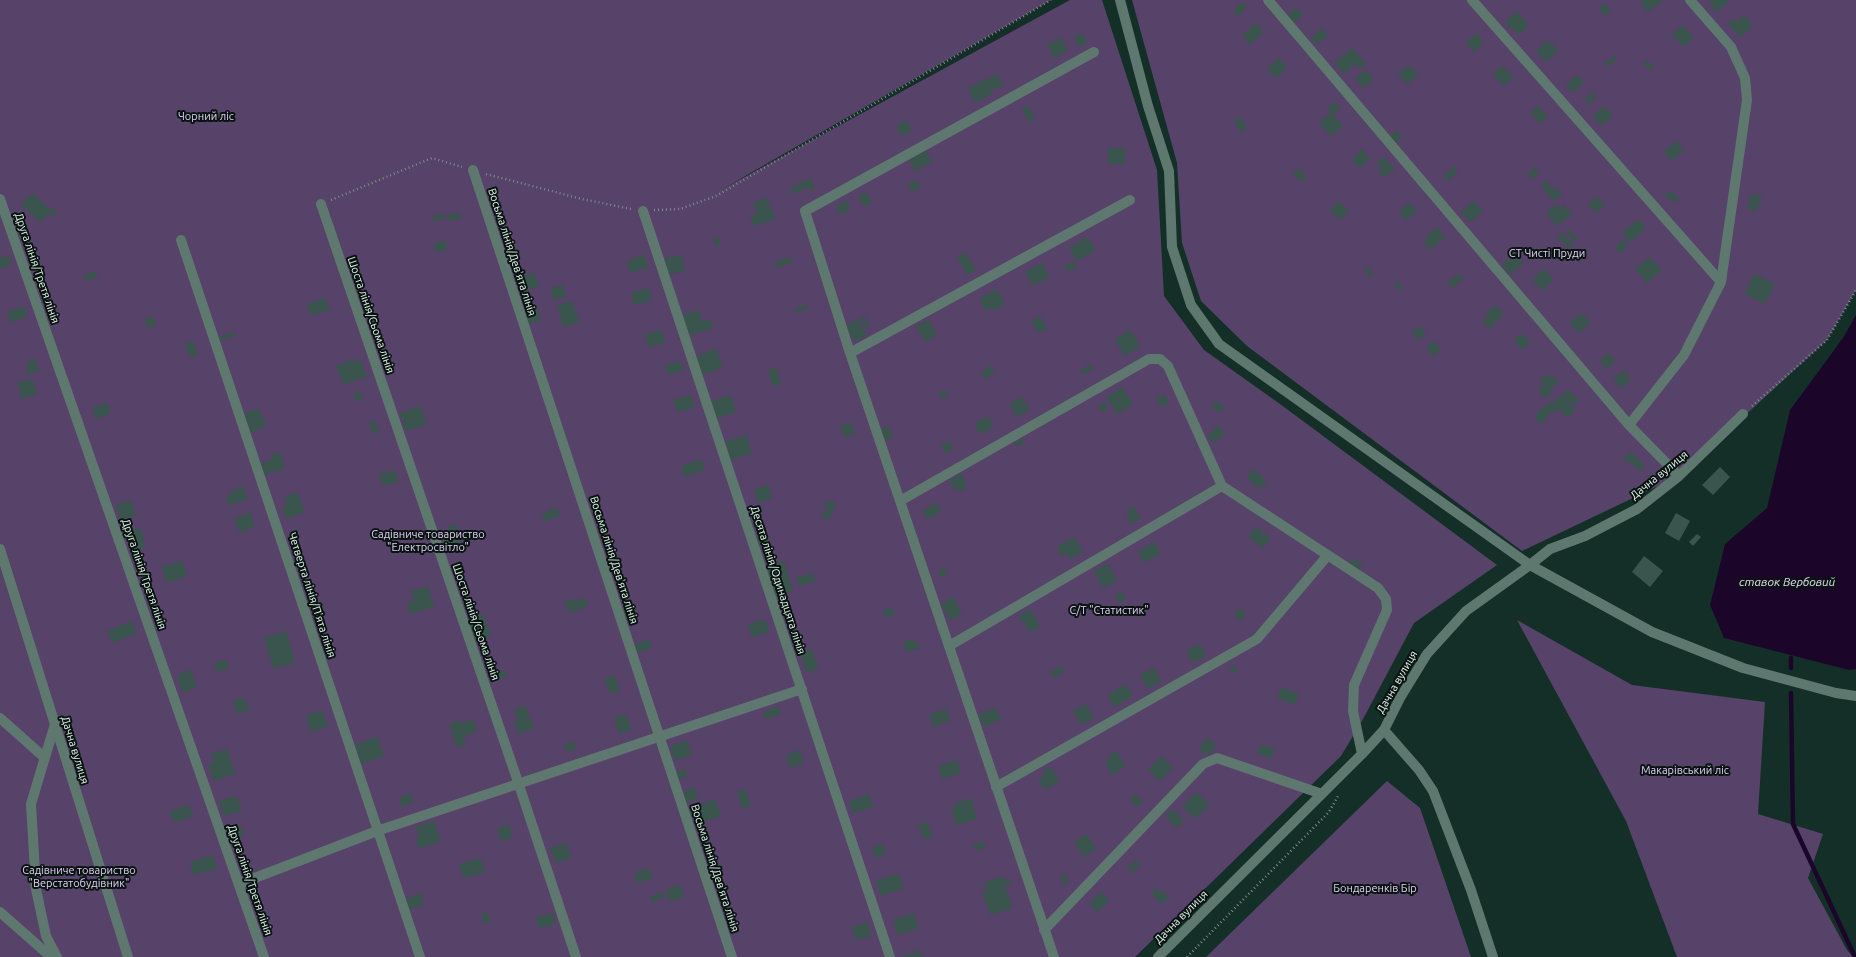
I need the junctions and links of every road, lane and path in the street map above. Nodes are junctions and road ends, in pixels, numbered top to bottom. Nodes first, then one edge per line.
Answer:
1 (1051, 0) edge
2 (1120, 0) edge
3 (1268, 0) edge
4 (1472, 0) edge
5 (1690, 0) edge
6 (1094, 52) dead end
7 (473, 170) junction
8 (0, 199) edge
9 (1130, 200) dead end
10 (321, 204) joint
11 (643, 211) junction
12 (181, 240) dead end
13 (1721, 282) junction
14 (1856, 290) edge
15 (850, 353) junction
16 (1744, 414) joint
17 (1629, 425) junction
18 (1679, 476) junction
19 (1222, 486) junction
20 (900, 501) junction
21 (0, 549) edge
22 (1328, 555) junction
23 (1530, 565) junction
24 (949, 646) junction
25 (802, 689) junction
26 (1856, 696) edge
27 (0, 718) edge
28 (55, 724) junction
29 (1384, 730) junction
30 (658, 736) junction
31 (1362, 754) junction
32 (45, 758) junction
33 (518, 782) junction
34 (996, 787) junction
35 (1340, 793) dead end
36 (1322, 794) junction
37 (377, 830) junction
38 (240, 884) junction
39 (0, 912) edge
40 (1044, 930) junction
41 (51, 957) edge
42 (57, 957) edge
43 (128, 957) edge
44 (264, 957) edge
45 (420, 957) edge
46 (576, 957) edge
47 (732, 957) edge
48 (890, 957) edge
49 (1054, 957) edge
50 (1158, 957) edge
51 (1187, 957) edge
52 (1493, 957) edge

1 - 11 path
2 - 23 street
3 - 17 street
4 - 13 street
5 - 13 street
6 - 15 street
7 - 10 path
7 - 11 path
7 - 30 street, Восьма лінія/Дев'ята лінія
8 - 38 street, Друга лінія/Третя лінія
9 - 15 street
10 - 33 street, Шоста лінія/Сьома лінія
11 - 25 street, Десята лінія/Одинадцята лінія
12 - 37 street, Четверта лінія/П'ята лінія
13 - 17 street
14 - 16 path
15 - 20 street
16 - 18 street, Дачна вулиця
17 - 18 street
18 - 23 street, Дачна вулиця
19 - 20 street
19 - 22 street
19 - 24 street
20 - 24 street
21 - 28 street, Дачна вулиця
22 - 31 street
22 - 34 street
23 - 26 street
23 - 29 street, Дачна вулиця
24 - 34 street
25 - 30 street
25 - 48 street, Десята лінія/Одинадцята лінія
27 - 32 street
28 - 32 street
28 - 43 street, Дачна вулиця
29 - 31 street, Дачна вулиця
29 - 52 street
30 - 33 street
30 - 47 street, Восьма лінія/Дев'ята лінія
31 - 36 street, Дачна вулиця
32 - 42 street
33 - 37 street
33 - 46 street, Шоста лінія/Сьома лінія
34 - 40 street
35 - 51 path
36 - 40 street
36 - 50 street, Дачна вулиця
37 - 38 street
37 - 45 street, Четверта лінія/П'ята лінія
38 - 44 street, Друга лінія/Третя лінія
39 - 41 street
40 - 49 street

